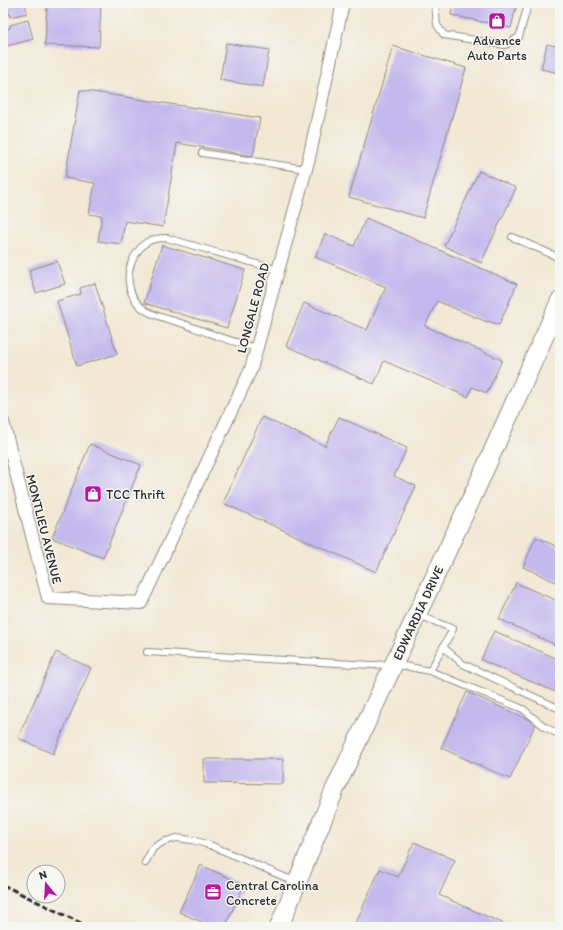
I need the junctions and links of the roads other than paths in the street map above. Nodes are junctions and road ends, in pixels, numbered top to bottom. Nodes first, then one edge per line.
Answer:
1 (343, 3) edge
2 (435, 3) edge
3 (528, 3) edge
4 (202, 153) dead end
5 (306, 169) junction
6 (512, 237) dead end
7 (560, 258) edge
8 (278, 270) junction
9 (560, 301) edge
10 (257, 348) junction
11 (3, 422) edge
12 (142, 603) joint
13 (417, 615) junction
14 (443, 647) junction
15 (146, 652) dead end
16 (394, 664) junction
17 (430, 671) junction
18 (560, 709) edge
19 (560, 735) edge
20 (145, 863) dead end
21 (297, 882) junction
22 (279, 927) edge

1 - 5 street, LONGALE ROAD
2 - 3 lane
4 - 5 lane
5 - 8 street, LONGALE ROAD
6 - 7 lane
8 - 10 street, LONGALE ROAD
8 - 10 lane
9 - 13 main road, EDWARDIA DRIVE
10 - 12 street, LONGALE ROAD
11 - 12 street, MONTLIEU AVENUE
13 - 14 lane
13 - 16 main road, EDWARDIA DRIVE
14 - 17 lane
14 - 18 lane
15 - 16 lane
16 - 17 lane
16 - 21 main road, EDWARDIA DRIVE
17 - 19 lane
20 - 21 lane
21 - 22 main road, EDWARDIA DRIVE

